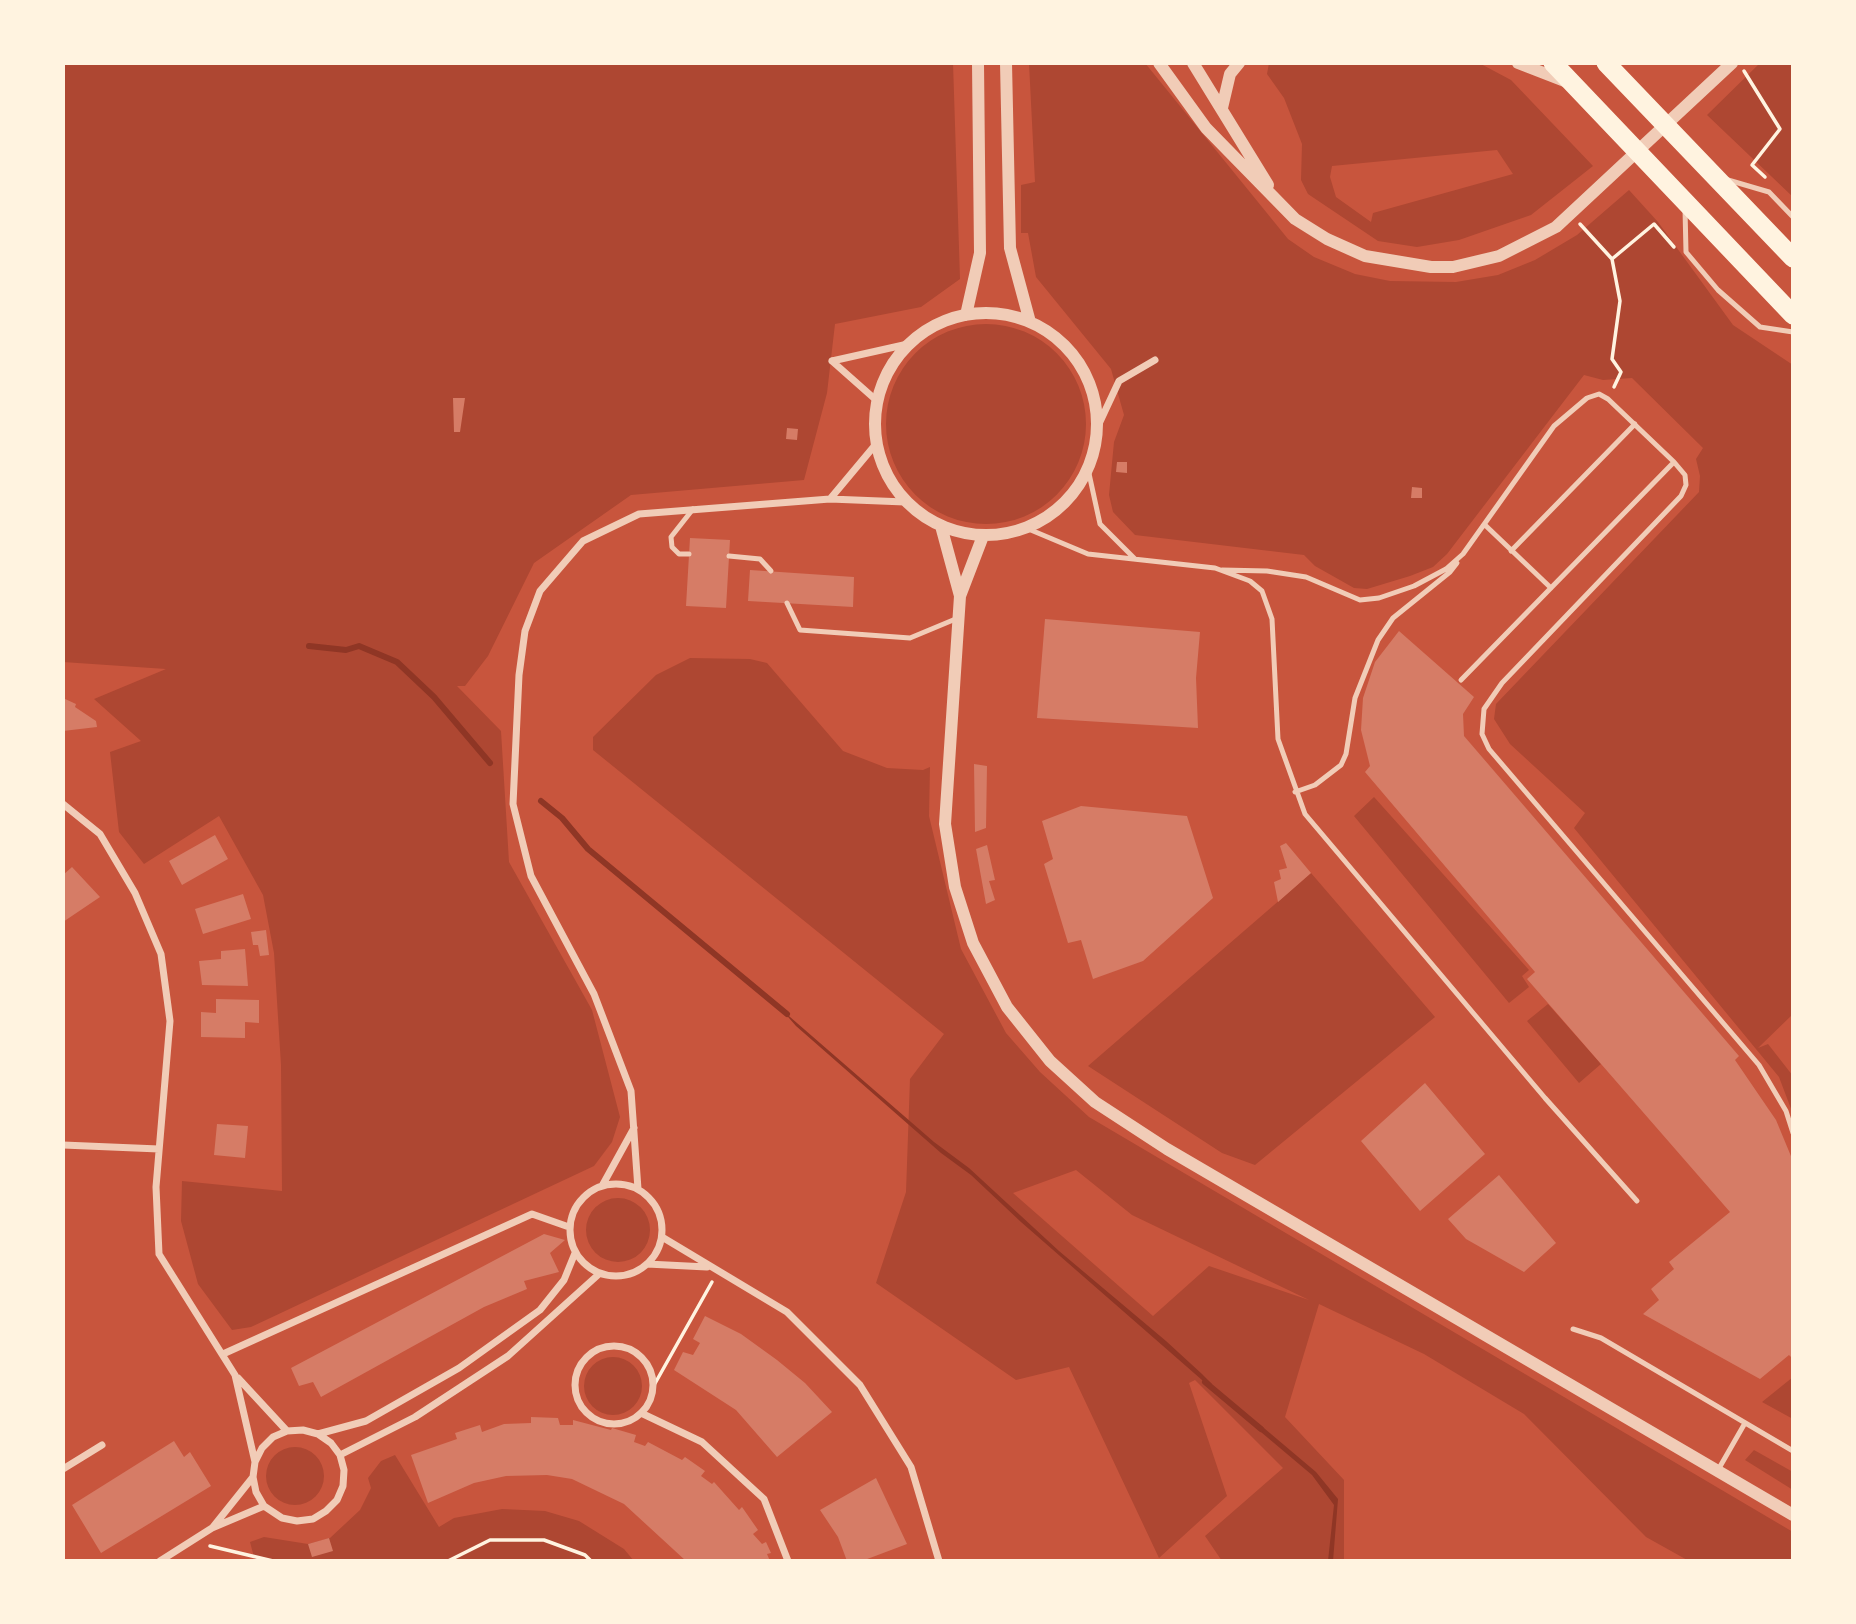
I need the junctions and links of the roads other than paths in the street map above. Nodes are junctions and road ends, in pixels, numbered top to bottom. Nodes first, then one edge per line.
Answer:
1 (978, 63) edge
2 (1006, 63) edge
3 (1160, 63) edge
4 (1193, 63) edge
5 (1240, 63) edge
6 (1518, 63) edge
7 (1553, 63) edge
8 (1606, 63) edge
9 (1729, 66) edge
10 (1573, 85) junction
11 (1222, 108) junction
12 (1715, 177) junction
13 (1685, 202) junction
14 (1279, 204) junction
15 (1793, 217) edge
16 (1793, 258) edge
17 (966, 315) junction
18 (1793, 315) edge
19 (1030, 322) junction
20 (1793, 332) edge
21 (908, 344) junction
22 (1155, 360) dead end
23 (876, 400) junction
24 (1635, 424) junction
25 (1098, 426) junction
26 (876, 444) junction
27 (1674, 462) junction
28 (1088, 469) junction
29 (830, 499) junction
30 (905, 502) junction
31 (693, 509) junction
32 (1485, 525) junction
33 (941, 526) junction
34 (1026, 528) junction
35 (984, 536) junction
36 (1511, 551) junction
37 (689, 554) dead end
38 (1463, 554) junction
39 (729, 556) dead end
40 (1135, 559) junction
41 (1222, 570) junction
42 (772, 571) dead end
43 (1551, 588) junction
44 (960, 596) junction
45 (787, 603) dead end
46 (958, 618) junction
47 (1461, 680) dead end
48 (1295, 792) junction
49 (63, 804) edge
50 (634, 1127) junction
51 (1793, 1133) edge
52 (63, 1145) edge
53 (159, 1149) junction
54 (602, 1185) junction
55 (638, 1189) junction
56 (1637, 1201) dead end
57 (569, 1227) junction
58 (662, 1237) junction
59 (575, 1253) junction
60 (647, 1264) junction
61 (708, 1267) junction
62 (599, 1274) junction
63 (1573, 1329) dead end
64 (223, 1354) junction
65 (235, 1376) junction
66 (641, 1413) junction
67 (1745, 1423) junction
68 (288, 1431) junction
69 (318, 1434) junction
70 (102, 1445) dead end
71 (1793, 1451) edge
72 (340, 1455) junction
73 (255, 1462) junction
74 (63, 1469) edge
75 (1716, 1472) junction
76 (253, 1477) junction
77 (264, 1506) junction
78 (1793, 1515) edge
79 (212, 1528) junction
80 (160, 1561) edge
81 (788, 1561) edge
82 (939, 1561) edge

1 - 17 street
2 - 19 street
3 - 14 street
4 - 11 street
5 - 11 street
6 - 10 street
7 - 10 highway
8 - 12 highway
9 - 14 street
10 - 13 highway
11 - 14 street
12 - 15 lane
12 - 16 highway
13 - 18 highway
13 - 20 lane
17 - 19 street
17 - 21 street
19 - 25 street
21 - 23 street
21 - 23 street
22 - 25 street
23 - 26 street
24 - 27 lane
24 - 32 lane
24 - 36 lane
25 - 28 street
26 - 29 street
26 - 30 street
27 - 43 lane
27 - 51 lane
28 - 34 street
28 - 40 lane
29 - 30 street
29 - 31 street
30 - 33 street
31 - 37 lane
31 - 50 street
32 - 36 lane
32 - 38 lane
33 - 35 street
33 - 44 street
34 - 35 street
34 - 40 lane
35 - 44 street
36 - 43 lane
38 - 41 lane
38 - 48 lane
39 - 42 lane
40 - 41 lane
41 - 48 lane
43 - 47 lane
44 - 46 street
45 - 46 lane
46 - 75 street
48 - 56 lane
49 - 53 street
50 - 54 street
50 - 55 street
52 - 53 street
53 - 64 street
54 - 55 street
54 - 57 street
55 - 58 street
57 - 59 street
57 - 64 street
58 - 60 street
58 - 61 street
59 - 62 street
59 - 69 street
60 - 61 street
60 - 62 street
61 - 82 street
62 - 72 street
63 - 67 lane
64 - 65 street
65 - 68 street
65 - 73 street
66 - 66 street
66 - 81 street
67 - 71 lane
67 - 75 lane
68 - 69 street
68 - 73 street
69 - 72 street
70 - 74 street
72 - 77 street
73 - 76 street
75 - 78 street
76 - 77 street
76 - 79 street
77 - 79 street
79 - 80 street

